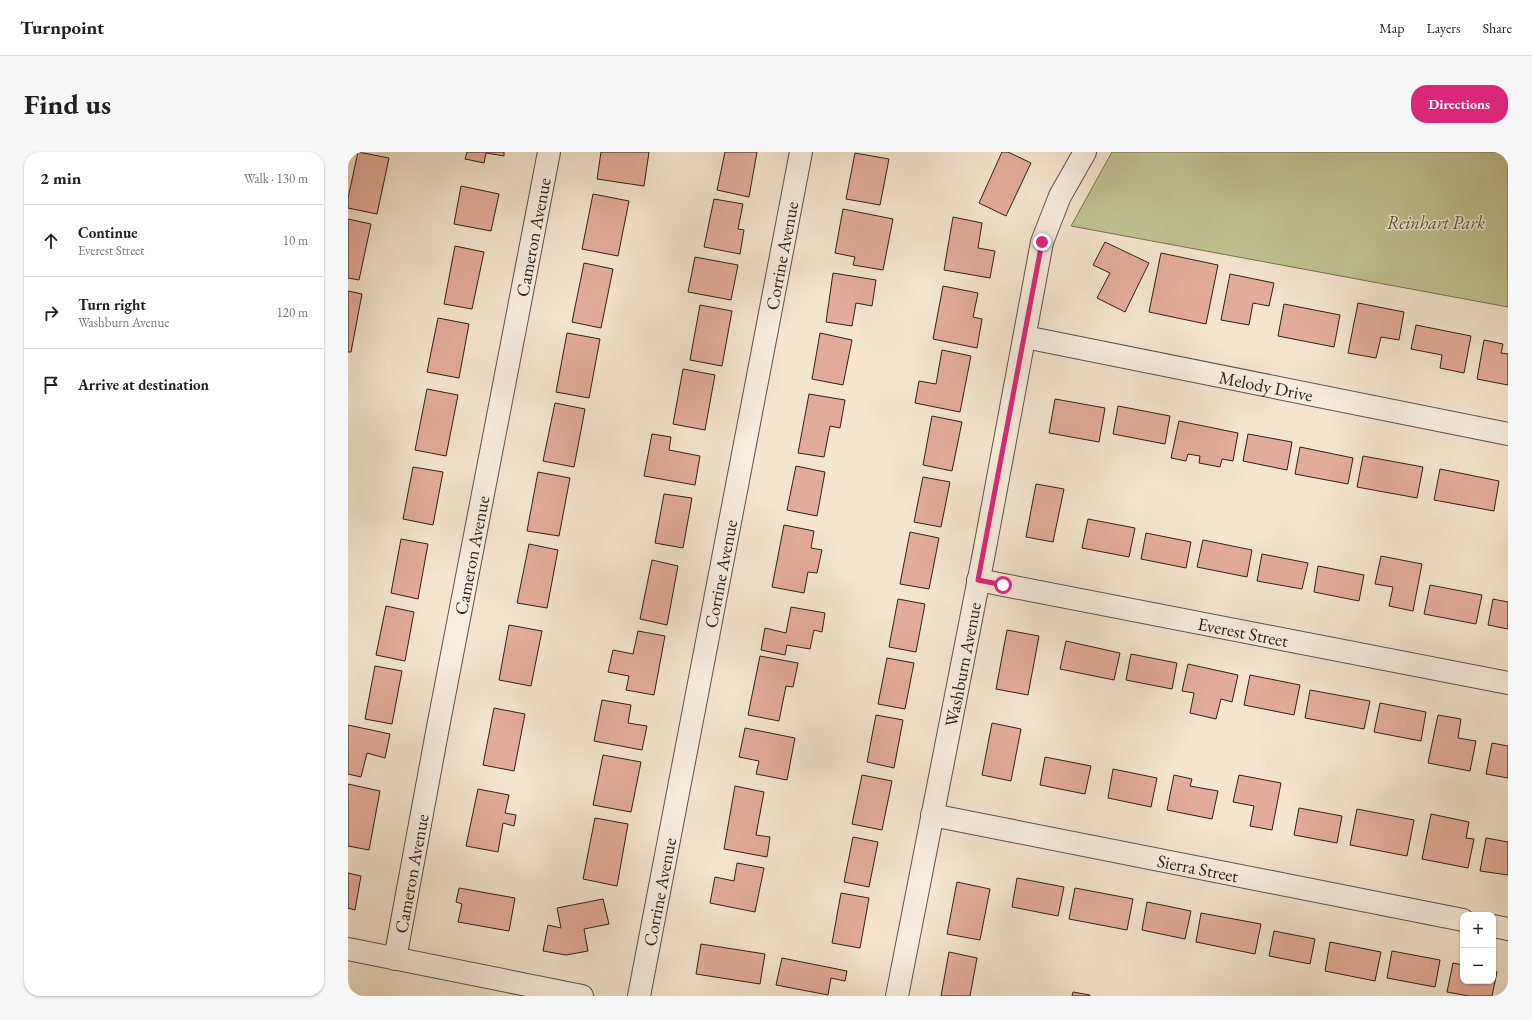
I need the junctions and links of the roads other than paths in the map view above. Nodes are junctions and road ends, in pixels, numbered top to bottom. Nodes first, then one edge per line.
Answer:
1 (549, 152) edge
2 (801, 152) edge
3 (1085, 152) edge
4 (1025, 337) junction
5 (1508, 434) edge
6 (978, 580) junction
7 (1508, 683) edge
8 (932, 815) junction
9 (1460, 919) edge
10 (1496, 927) edge
11 (1508, 929) edge
12 (348, 949) edge
13 (395, 960) junction
14 (582, 996) edge
15 (639, 996) edge
16 (897, 996) edge

1 - 13 street, Cameron Avenue
2 - 15 street, Corrine Avenue
3 - 4 street, Washburn Avenue
4 - 5 street, Melody Drive
4 - 6 street, Washburn Avenue
6 - 7 street, Everest Street
6 - 8 street, Washburn Avenue
8 - 9 street, Sierra Street
8 - 16 street, Washburn Avenue
10 - 11 street
12 - 13 street
13 - 14 street

